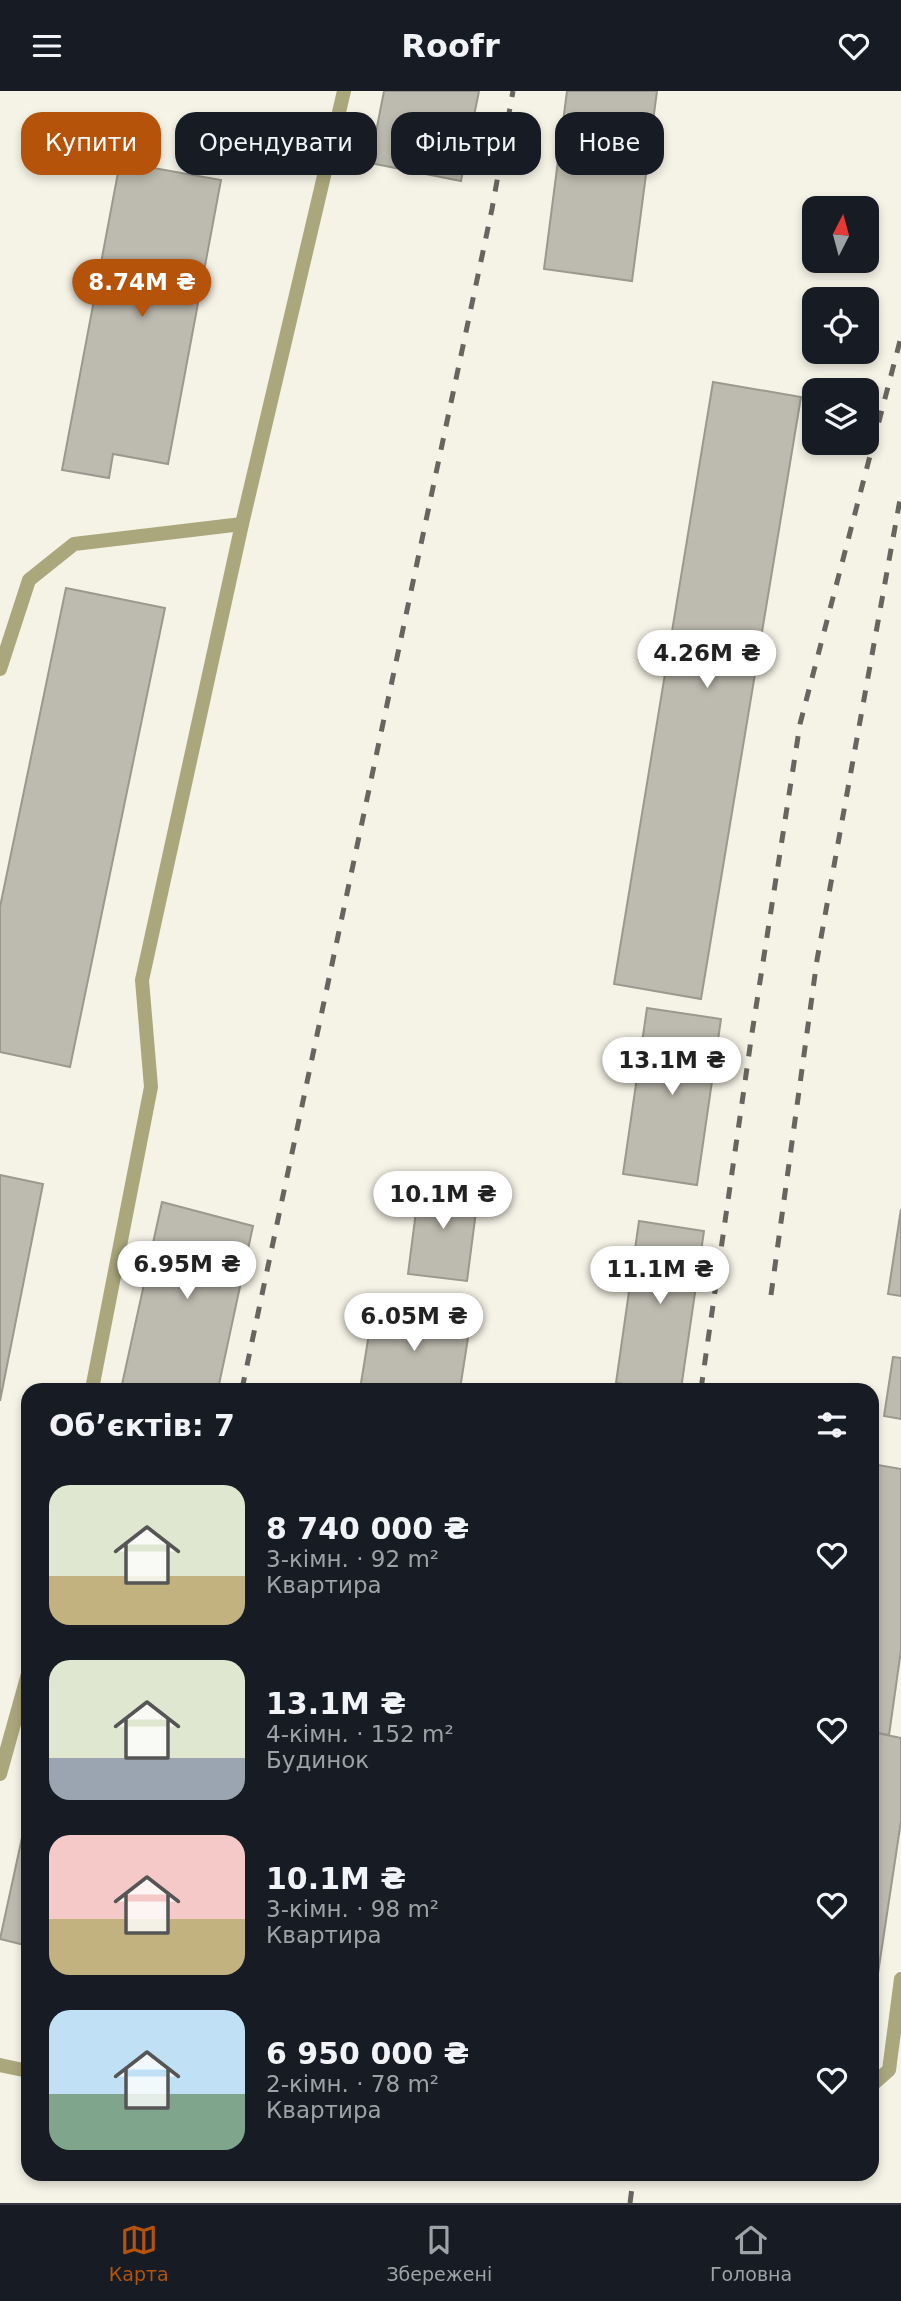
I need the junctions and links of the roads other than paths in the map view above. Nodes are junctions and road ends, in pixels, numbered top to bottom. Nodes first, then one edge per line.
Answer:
1 (344, 91) edge
2 (242, 524) junction
3 (0, 669) edge
4 (93, 1383) edge
5 (21, 1699) edge
6 (0, 1774) edge
7 (901, 1979) edge
8 (0, 2065) edge
9 (21, 2070) edge
10 (879, 2079) edge

1 - 2 lane
2 - 3 lane
2 - 4 lane
5 - 6 lane
7 - 10 lane
8 - 9 lane

